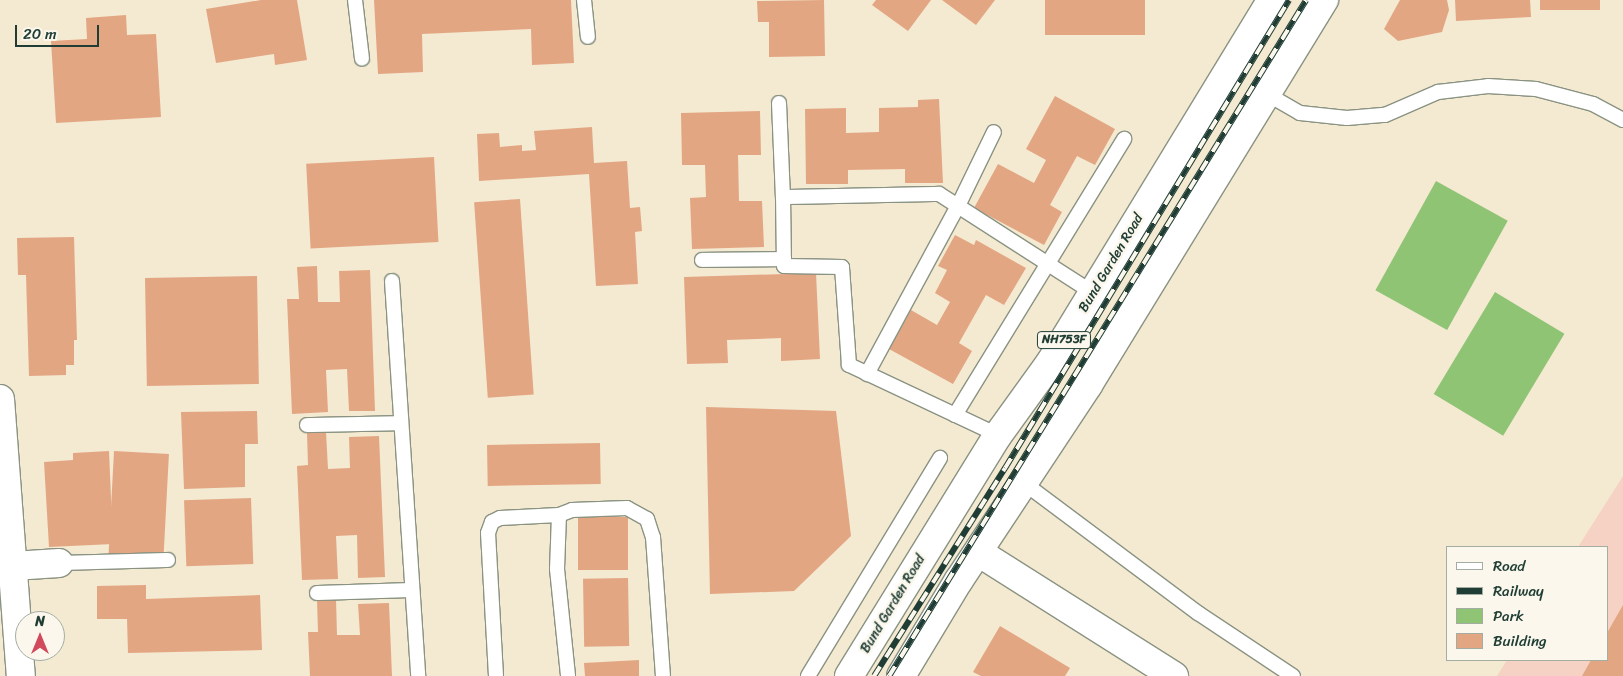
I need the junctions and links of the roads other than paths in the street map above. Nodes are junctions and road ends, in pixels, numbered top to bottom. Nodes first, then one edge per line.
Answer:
1 (355, 0) edge
2 (584, 0) edge
3 (1272, 0) edge
4 (1324, 0) edge
5 (588, 37) dead end
6 (362, 59) dead end
7 (1266, 94) junction
8 (779, 103) dead end
9 (1623, 120) edge
10 (994, 132) dead end
11 (1124, 139) dead end
12 (783, 197) junction
13 (958, 206) junction
14 (784, 259) junction
15 (702, 260) dead end
16 (1048, 264) junction
17 (392, 281) dead end
18 (1092, 293) junction
19 (867, 374) junction
20 (0, 399) edge
21 (955, 415) junction
22 (401, 423) junction
23 (306, 425) dead end
24 (998, 435) junction
25 (940, 458) dead end
26 (1024, 483) junction
27 (4, 514) edge
28 (559, 515) junction
29 (978, 552) junction
30 (168, 560) dead end
31 (59, 563) joint
32 (13, 566) junction
33 (412, 590) junction
34 (317, 593) dead end
35 (9, 649) edge
36 (21, 676) edge
37 (418, 676) edge
38 (496, 676) edge
39 (568, 676) edge
40 (663, 676) edge
41 (808, 676) edge
42 (849, 676) edge
43 (901, 676) edge
44 (1174, 676) edge
45 (1293, 676) edge

1 - 6 lane
2 - 5 lane
3 - 18 main road, Bund Garden Road / NH753F
4 - 7 main road, NH753F
7 - 9 lane
7 - 26 main road, NH753F
8 - 12 lane
10 - 13 lane
11 - 16 lane
12 - 13 lane
12 - 14 lane
13 - 16 lane
13 - 19 lane
14 - 15 lane
14 - 19 lane
16 - 18 lane
16 - 21 lane
17 - 22 lane
18 - 24 main road, Bund Garden Road / NH753F
19 - 21 lane
20 - 27 main road
21 - 24 lane
22 - 23 lane
22 - 33 lane
24 - 42 main road, Bund Garden Road / NH753F
25 - 41 lane
26 - 29 main road, NH753F
26 - 45 lane
27 - 32 main road
28 - 38 lane
28 - 39 lane
28 - 40 lane
29 - 43 main road, NH753F
29 - 44 main road
30 - 31 lane
31 - 32 main road
32 - 35 main road
33 - 34 lane
33 - 37 lane
35 - 36 main road

